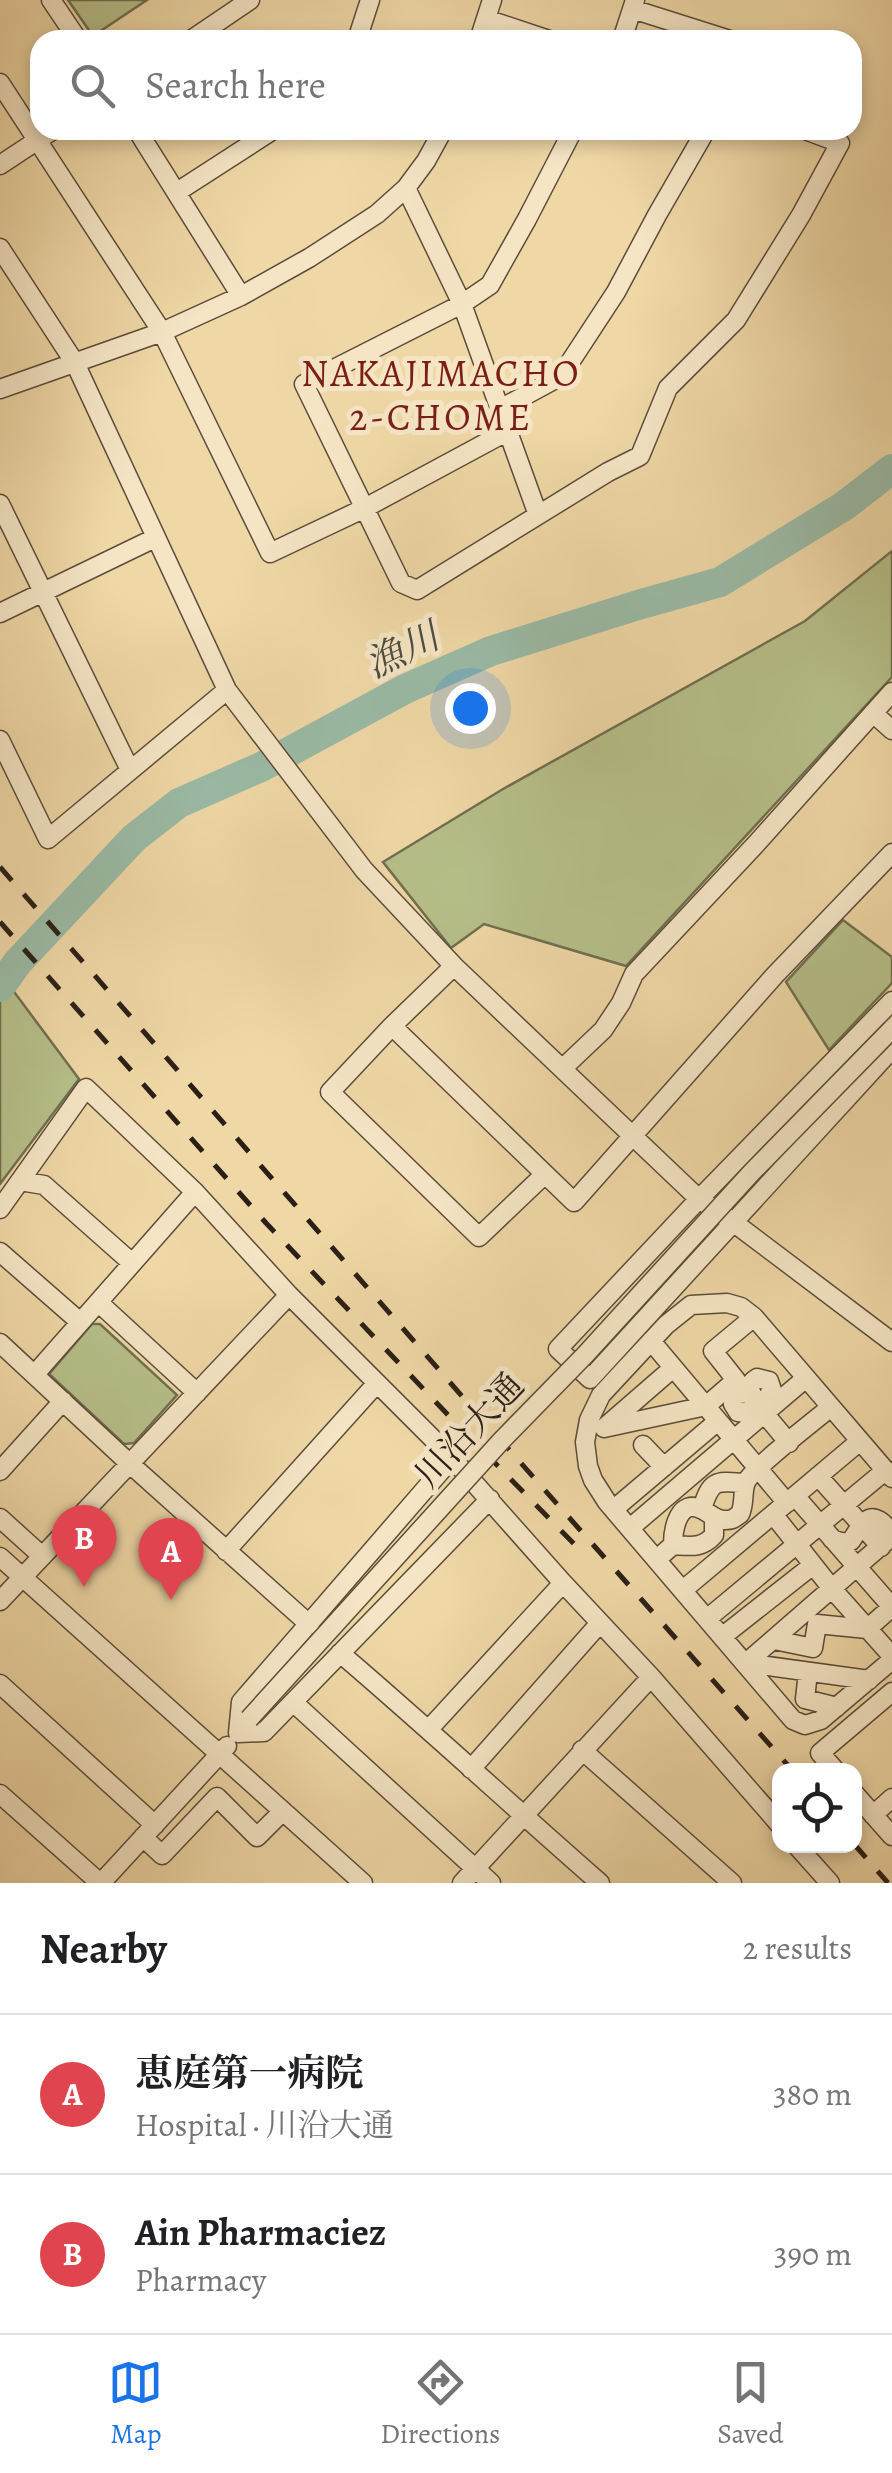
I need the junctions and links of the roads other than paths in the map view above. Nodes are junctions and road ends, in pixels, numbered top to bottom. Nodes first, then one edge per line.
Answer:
1 (52, 0) edge
2 (250, 0) edge
3 (370, 0) edge
4 (492, 0) edge
5 (634, 4) edge
6 (486, 19) junction
7 (72, 30) edge
8 (206, 30) edge
9 (361, 30) edge
10 (482, 30) edge
11 (519, 30) edge
12 (625, 30) edge
13 (703, 30) edge
14 (0, 83) edge
15 (30, 118) edge
16 (38, 140) edge
17 (48, 140) edge
18 (144, 140) edge
19 (258, 140) edge
20 (438, 140) edge
21 (567, 140) edge
22 (700, 140) edge
23 (832, 140) edge
24 (0, 165) edge
25 (406, 188) junction
26 (177, 192) junction
27 (0, 248) edge
28 (241, 296) junction
29 (462, 304) junction
30 (162, 332) junction
31 (74, 363) junction
32 (1, 387) edge
33 (500, 409) junction
34 (508, 431) junction
35 (0, 504) edge
36 (365, 508) junction
37 (538, 515) junction
38 (155, 538) junction
39 (44, 592) junction
40 (0, 613) edge
41 (227, 690) junction
42 (892, 692) edge
43 (872, 712) junction
44 (892, 730) edge
45 (0, 740) edge
46 (130, 770) junction
47 (892, 852) edge
48 (454, 966) junction
49 (892, 1002) edge
50 (392, 1026) junction
51 (892, 1029) edge
52 (890, 1053) edge
53 (563, 1068) junction
54 (634, 1136) junction
55 (544, 1175) junction
56 (20, 1181) junction
57 (195, 1192) junction
58 (699, 1199) junction
59 (0, 1209) edge
60 (733, 1222) junction
61 (0, 1252) edge
62 (132, 1263) junction
63 (288, 1295) junction
64 (98, 1302) junction
65 (754, 1317) junction
66 (80, 1322) junction
67 (889, 1334) edge
68 (651, 1341) junction
69 (0, 1343) edge
70 (792, 1362) junction
71 (673, 1368) junction
72 (35, 1374) junction
73 (806, 1378) junction
74 (377, 1383) junction
75 (196, 1392) junction
76 (63, 1401) junction
77 (756, 1401) junction
78 (831, 1407) junction
79 (715, 1417) junction
80 (604, 1428) junction
81 (734, 1439) junction
82 (860, 1441) junction
83 (584, 1442) junction
84 (789, 1443) junction
85 (643, 1446) dead end
86 (452, 1458) junction
87 (129, 1464) junction
88 (664, 1468) junction
89 (758, 1468) junction
90 (890, 1470) edge
91 (0, 1472) edge
92 (818, 1476) junction
93 (745, 1483) junction
94 (490, 1499) junction
95 (785, 1504) junction
96 (844, 1505) junction
97 (614, 1510) junction
98 (708, 1513) junction
99 (0, 1518) edge
100 (860, 1524) junction
101 (630, 1528) junction
102 (826, 1532) junction
103 (888, 1539) edge
104 (672, 1544) junction
105 (796, 1544) junction
106 (226, 1551) junction
107 (42, 1556) junction
108 (0, 1557) edge
109 (657, 1559) junction
110 (813, 1564) junction
111 (858, 1568) junction
112 (22, 1577) junction
113 (563, 1583) junction
114 (683, 1590) junction
115 (833, 1590) junction
116 (1, 1597) edge
117 (708, 1618) junction
118 (600, 1623) junction
119 (310, 1625) junction
120 (867, 1628) junction
121 (724, 1636) junction
122 (774, 1640) junction
123 (340, 1653) junction
124 (892, 1658) edge
125 (746, 1663) junction
126 (808, 1672) junction
127 (651, 1677) junction
128 (868, 1680) junction
129 (0, 1684) edge
130 (892, 1692) edge
131 (293, 1702) junction
132 (837, 1707) junction
133 (244, 1726) junction
134 (430, 1729) junction
135 (582, 1750) junction
136 (220, 1754) junction
137 (829, 1763) edge
138 (471, 1769) junction
139 (0, 1794) edge
140 (892, 1798) edge
141 (177, 1800) junction
142 (862, 1803) edge
143 (282, 1811) junction
144 (873, 1815) junction
145 (524, 1816) junction
146 (772, 1816) edge
147 (196, 1818) junction
148 (149, 1831) junction
149 (892, 1836) edge
150 (803, 1853) edge
151 (476, 1869) junction
152 (101, 1883) edge
153 (363, 1883) edge
154 (462, 1883) edge
155 (492, 1883) edge
156 (600, 1883) edge
157 (732, 1883) edge
158 (830, 1883) edge

1 - 7 street
2 - 8 street
3 - 9 street
4 - 6 street
5 - 12 street
5 - 13 street
6 - 10 street
6 - 11 street
14 - 15 street
16 - 24 street
17 - 30 street
18 - 26 street
19 - 26 street
20 - 25 street
21 - 29 street
22 - 33 street
23 - 37 street
25 - 28 street
25 - 29 street
26 - 28 street
27 - 31 street
28 - 30 street
29 - 33 street
29 - 36 street
30 - 31 street
30 - 36 street
31 - 32 street
31 - 38 street
33 - 34 street
34 - 36 street
34 - 37 street
35 - 39 street
36 - 37 street
38 - 39 street
38 - 41 street
39 - 40 street
39 - 46 street
41 - 46 street
41 - 48 street
42 - 43 street
43 - 44 street
43 - 53 street
45 - 46 street
47 - 54 street
48 - 50 street
48 - 53 street
49 - 58 street
50 - 55 street
50 - 55 street
51 - 133 street, 川沿大通, bridge
52 - 60 street
53 - 54 street
54 - 55 street
54 - 58 street
56 - 57 street
56 - 59 street
56 - 62 street
57 - 62 street
57 - 63 street
58 - 60 street
58 - 60 street
60 - 67 street
61 - 66 street
62 - 64 street
63 - 74 street
63 - 75 street
64 - 66 street
64 - 75 street
65 - 68 street
65 - 70 street
65 - 79 street
66 - 72 street
68 - 71 street
68 - 83 street
69 - 72 street
70 - 73 street
70 - 77 street
71 - 79 street
71 - 80 street
72 - 76 street
73 - 77 street
73 - 78 street
74 - 86 street
74 - 106 street
75 - 87 street
76 - 87 street
76 - 91 street
77 - 79 street
77 - 81 street
77 - 84 street
78 - 82 street
78 - 84 street
79 - 80 street
79 - 81 street
79 - 88 street
80 - 83 street
81 - 89 street
81 - 101 street
82 - 90 street
82 - 92 street
83 - 97 street
84 - 89 street
85 - 88 street
86 - 94 street
86 - 119 street
87 - 106 street
87 - 107 street
88 - 97 street
89 - 93 street
89 - 95 street
90 - 96 street
92 - 95 street
92 - 96 street
93 - 98 street
93 - 98 street
94 - 113 street
94 - 123 street
95 - 102 street
95 - 105 street
95 - 114 street
96 - 100 street
96 - 102 street
97 - 101 street
98 - 104 street
98 - 104 street
99 - 107 street
100 - 102 street
100 - 103 street
101 - 109 street
102 - 105 street
102 - 111 street
103 - 111 street
104 - 109 street
105 - 110 street
105 - 117 street
106 - 119 street
107 - 112 street
108 - 112 street
109 - 114 street
110 - 115 street
110 - 121 street
111 - 115 street
111 - 120 street
112 - 116 street
112 - 136 street
113 - 118 street
113 - 134 street
114 - 117 street
115 - 120 street
115 - 122 street
117 - 121 street
118 - 127 street
118 - 138 street
119 - 133 street
120 - 122 street
120 - 124 street
121 - 125 street
122 - 125 street
123 - 131 street
123 - 134 street
124 - 128 street
125 - 126 street
125 - 132 street
126 - 128 street
126 - 132 street
127 - 135 street
127 - 146 street
128 - 132 street
129 - 148 street
130 - 137 street
131 - 133 street
131 - 151 street
133 - 136 street, 川沿大通
134 - 138 street
135 - 145 street
135 - 157 street
136 - 141 street, 川沿大通
136 - 143 street
138 - 145 street
139 - 152 street
140 - 144 street
141 - 147 street
141 - 148 street, 川沿大通
142 - 144 street
143 - 147 street
143 - 153 street
144 - 149 street
145 - 151 street
145 - 156 street
147 - 148 street
148 - 152 street, 川沿大通
150 - 158 street
151 - 154 street
151 - 155 street

